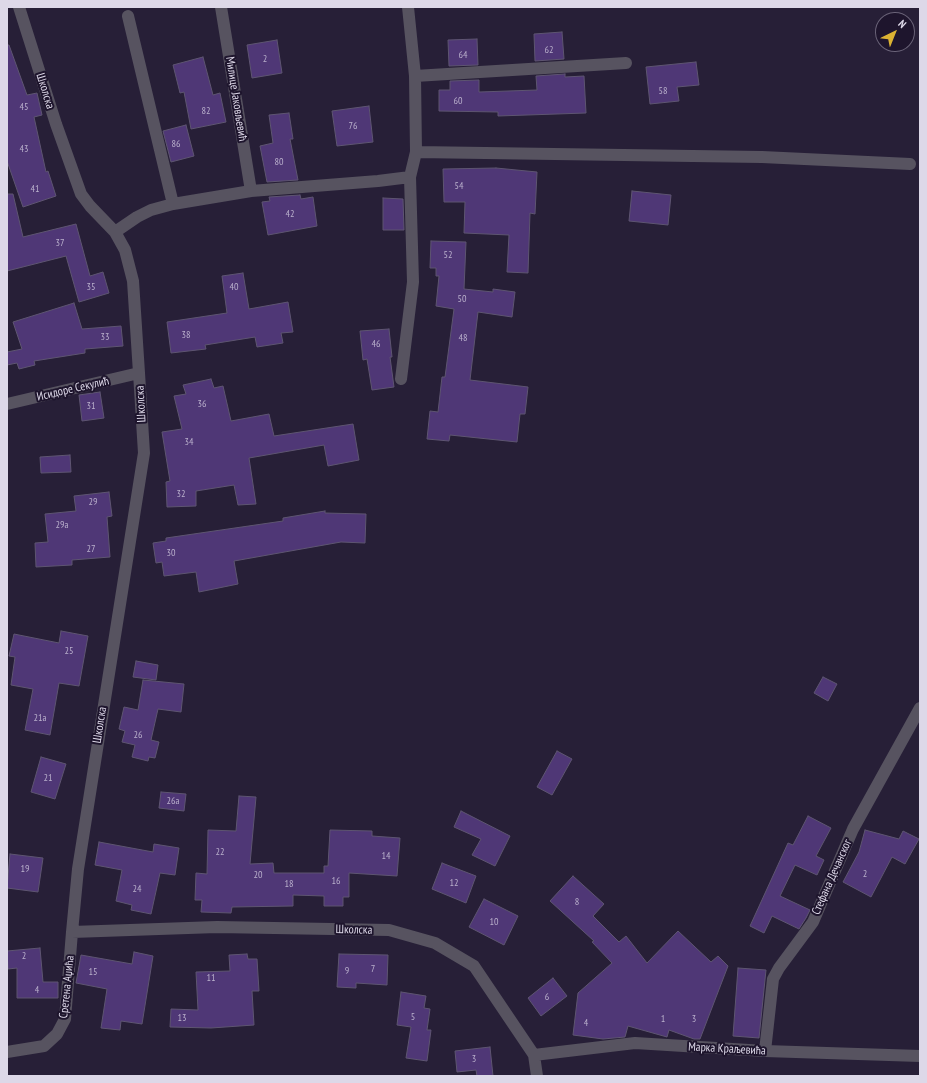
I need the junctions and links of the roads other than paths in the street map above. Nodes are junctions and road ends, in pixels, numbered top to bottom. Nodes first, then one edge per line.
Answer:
1 (19, 7) edge
2 (221, 7) edge
3 (408, 7) edge
4 (128, 16) dead end
5 (626, 63) dead end
6 (415, 76) junction
7 (416, 152) junction
8 (910, 164) dead end
9 (410, 177) junction
10 (251, 191) junction
11 (174, 204) junction
12 (115, 232) junction
13 (139, 373) junction
14 (401, 379) dead end
15 (7, 404) edge
16 (920, 708) edge
17 (72, 932) junction
18 (765, 1051) junction
19 (7, 1052) edge
20 (534, 1055) junction
21 (920, 1056) edge
22 (537, 1076) edge

1 - 12 street, Школска
2 - 10 street, Милице Јаковљевић
3 - 6 street
4 - 11 street
5 - 6 street
6 - 7 street
7 - 8 street
7 - 9 street
9 - 10 street
9 - 14 street
10 - 11 street
11 - 12 street
12 - 13 street, Школска
13 - 15 street, Исидоре Секулић
13 - 17 street, Школска
16 - 18 street, Стефана Дечанског
17 - 19 street, Сретена Аџића
17 - 20 street, Школска
18 - 20 street, Марка Краљевића
18 - 21 street, Марка Краљевића
20 - 22 street, Школска

